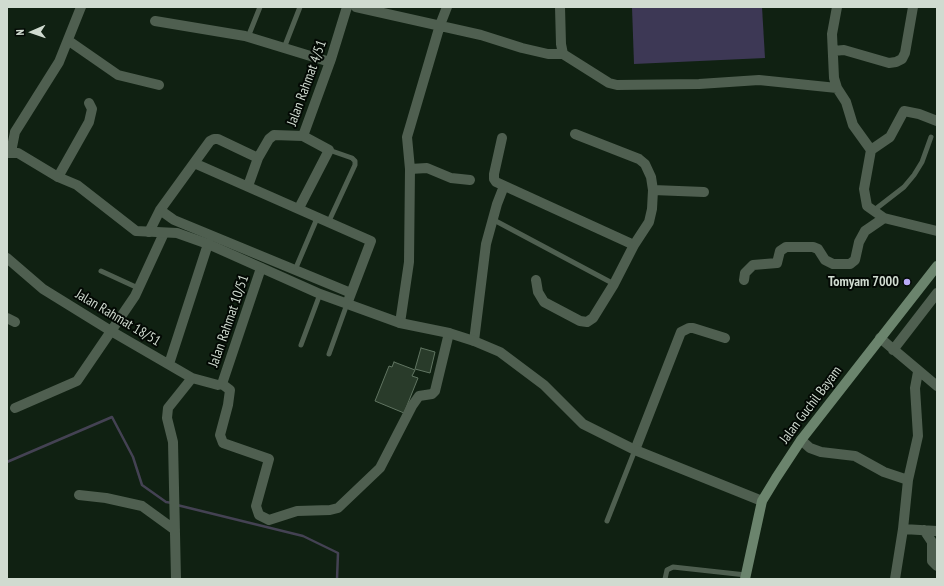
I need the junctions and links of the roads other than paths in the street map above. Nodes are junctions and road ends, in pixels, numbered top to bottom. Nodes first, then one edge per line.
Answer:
1 (81, 7) edge
2 (260, 7) edge
3 (300, 7) edge
4 (347, 7) edge
5 (356, 7) edge
6 (447, 7) edge
7 (560, 7) edge
8 (837, 7) edge
9 (913, 7) edge
10 (155, 21) dead end
11 (440, 25) junction
12 (248, 37) junction
13 (68, 41) junction
14 (284, 48) junction
15 (833, 51) junction
16 (563, 54) junction
17 (330, 62) junction
18 (159, 85) dead end
19 (837, 88) junction
20 (89, 103) dead end
21 (937, 121) edge
22 (575, 134) dead end
23 (303, 136) junction
24 (931, 137) dead end
25 (502, 138) dead end
26 (330, 150) junction
27 (871, 150) junction
28 (9, 153) edge
29 (258, 158) junction
30 (194, 163) junction
31 (410, 169) junction
32 (58, 177) junction
33 (470, 180) dead end
34 (248, 186) junction
35 (504, 186) junction
36 (653, 190) junction
37 (704, 192) dead end
38 (299, 208) junction
39 (160, 210) junction
40 (872, 211) junction
41 (318, 216) junction
42 (884, 218) junction
43 (492, 219) junction
44 (329, 221) junction
45 (937, 231) edge
46 (149, 232) junction
47 (164, 233) junction
48 (208, 244) junction
49 (634, 245) junction
50 (7, 258) edge
51 (937, 266) edge
52 (261, 268) junction
53 (295, 270) junction
54 (101, 271) dead end
55 (536, 280) dead end
56 (744, 280) dead end
57 (614, 284) junction
58 (138, 288) junction
59 (351, 293) junction
60 (937, 293) edge
61 (320, 294) junction
62 (347, 304) junction
63 (400, 323) junction
64 (111, 331) junction
65 (450, 333) junction
66 (725, 338) dead end
67 (880, 338) junction
68 (474, 341) junction
69 (301, 345) dead end
70 (893, 350) junction
71 (329, 354) dead end
72 (169, 364) junction
73 (918, 372) junction
74 (192, 378) junction
75 (222, 384) junction
76 (937, 386) edge
77 (15, 408) dead end
78 (801, 440) junction
79 (635, 450) junction
80 (908, 480) junction
81 (79, 495) dead end
82 (762, 501) junction
83 (606, 522) dead end
84 (903, 529) junction
85 (175, 530) junction
86 (924, 530) junction
87 (937, 531) edge
88 (937, 566) edge
89 (745, 577) edge
90 (176, 579) edge
91 (664, 579) edge
92 (895, 579) edge

1 - 13 street
2 - 12 lane
3 - 14 lane
4 - 17 street, Jalan Rahmat 4/51
5 - 11 street
6 - 11 street
7 - 16 street
8 - 15 street
9 - 15 street
10 - 12 street
11 - 16 street
11 - 31 street
12 - 14 street
13 - 18 street
13 - 28 street
14 - 17 street
15 - 19 street
16 - 19 street
17 - 23 street, Jalan Rahmat 4/51
19 - 27 street
20 - 32 street
21 - 27 street
22 - 36 street
23 - 26 street
23 - 29 street, Jalan Rahmat 4/51
24 - 40 lane
25 - 35 street
26 - 38 street
26 - 44 lane
27 - 40 street
28 - 32 street
29 - 30 street
29 - 34 street
30 - 34 street
30 - 39 street
31 - 33 street
31 - 63 street
32 - 46 street
34 - 38 street
35 - 43 street
35 - 49 street
36 - 37 street
36 - 49 street
38 - 41 street
39 - 46 street
39 - 53 street
40 - 42 street
41 - 44 street
41 - 53 lane
42 - 45 street
42 - 56 street
43 - 57 lane
43 - 68 street
44 - 59 street
46 - 47 street
47 - 48 street
47 - 58 street
48 - 52 street
48 - 72 street
49 - 57 street
50 - 64 street, Jalan Rahmat 18/51
51 - 67 main road, Jalan Guchil Bayam
52 - 61 street
52 - 75 street, Jalan Rahmat 10/51
53 - 59 street
54 - 58 lane
55 - 57 street
58 - 64 street
59 - 62 street
60 - 70 street
61 - 62 street
61 - 69 lane
62 - 63 street
62 - 71 lane
63 - 65 street
64 - 72 street, Jalan Rahmat 18/51
64 - 77 street
65 - 68 street
65 - 75 street
66 - 79 street
67 - 70 street
67 - 78 main road, Jalan Guchil Bayam
68 - 79 street
70 - 73 street
72 - 74 street, Jalan Rahmat 18/51
73 - 76 street
73 - 80 street
74 - 75 street, Jalan Rahmat 18/51
74 - 85 street
78 - 80 street
78 - 82 main road, Jalan Guchil Bayam
79 - 82 street
79 - 83 lane
80 - 84 street
81 - 85 street
82 - 89 main road, Jalan Guchil Bayam
84 - 86 street
84 - 92 street
85 - 90 street
86 - 87 street
86 - 88 street
89 - 91 lane

